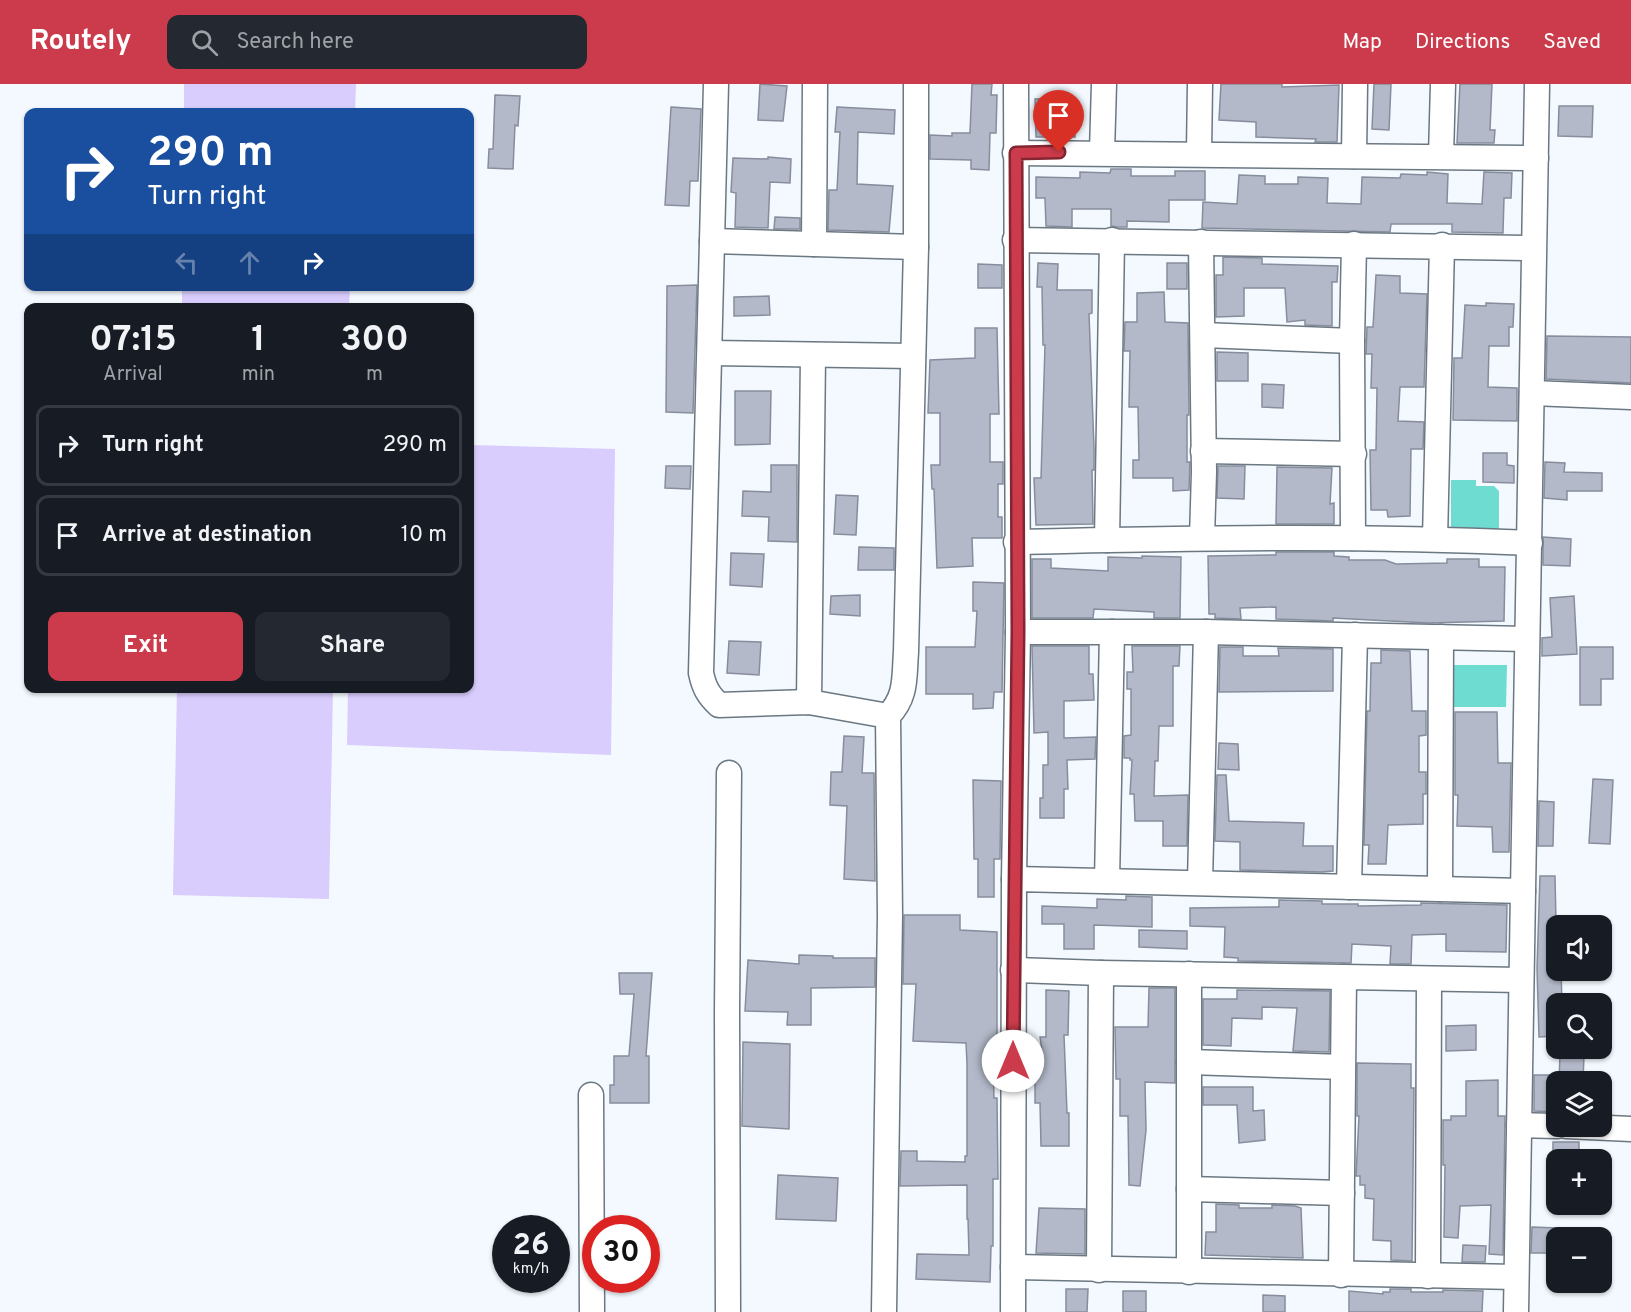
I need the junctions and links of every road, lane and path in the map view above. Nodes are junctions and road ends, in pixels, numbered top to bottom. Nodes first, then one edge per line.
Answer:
1 (716, 84) edge
2 (815, 84) edge
3 (916, 84) edge
4 (1016, 84) edge
5 (1104, 84) edge
6 (1200, 84) edge
7 (1354, 84) edge
8 (1443, 84) edge
9 (1537, 84) edge
10 (1102, 152) junction
11 (1016, 153) junction
12 (1199, 153) junction
13 (1354, 156) junction
14 (1441, 156) junction
15 (1536, 158) junction
16 (1015, 240) junction
17 (1112, 240) junction
18 (712, 241) junction
19 (1201, 242) junction
20 (814, 244) junction
21 (1354, 244) junction
22 (1443, 245) junction
23 (916, 247) junction
24 (1533, 248) junction
25 (1203, 335) junction
26 (1352, 341) junction
27 (710, 353) junction
28 (813, 354) junction
29 (913, 356) junction
30 (1532, 393) junction
31 (1631, 397) edge
32 (1203, 451) junction
33 (1354, 454) junction
34 (1202, 538) junction
35 (1353, 538) junction
36 (1435, 539) junction
37 (1107, 540) junction
38 (1016, 542) junction
39 (1530, 543) junction
40 (1018, 632) junction
41 (1112, 632) junction
42 (1206, 632) junction
43 (1355, 635) junction
44 (1441, 637) junction
45 (1527, 639) junction
46 (809, 702) junction
47 (888, 716) junction
48 (729, 773) dead end
49 (1014, 879) junction
50 (1107, 881) junction
51 (1200, 882) junction
52 (1349, 887) junction
53 (1440, 890) junction
54 (1523, 891) junction
55 (1013, 970) junction
56 (1101, 973) junction
57 (1190, 974) junction
58 (1344, 977) junction
59 (1429, 980) junction
60 (1521, 980) junction
61 (1189, 1062) junction
62 (1343, 1067) junction
63 (591, 1095) dead end
64 (1519, 1125) junction
65 (1546, 1126) edge
66 (1612, 1128) edge
67 (1631, 1129) edge
68 (1189, 1190) junction
69 (1342, 1193) junction
70 (1013, 1268) junction
71 (1099, 1270) junction
72 (1189, 1272) junction
73 (1341, 1275) junction
74 (1428, 1276) junction
75 (1516, 1277) junction
76 (592, 1312) edge
77 (728, 1312) edge
78 (884, 1312) edge
79 (1013, 1312) edge
80 (1516, 1312) edge

1 - 18 street
2 - 20 street
3 - 23 street
4 - 11 street
5 - 10 street
6 - 12 street
7 - 13 street
8 - 14 street
9 - 15 street
10 - 11 street
10 - 12 street
11 - 16 street
12 - 13 street
13 - 14 street
14 - 15 street
15 - 24 street
16 - 17 street
16 - 38 street
17 - 19 street
17 - 37 street
18 - 20 street
18 - 27 street
19 - 21 street
19 - 25 street
20 - 23 street
21 - 22 street
21 - 26 street
22 - 24 street
22 - 36 street
23 - 29 street
24 - 30 street
25 - 26 street
25 - 32 street
26 - 33 street
27 - 28 street
27 - 46 street
28 - 29 street
28 - 46 street
29 - 47 street
30 - 31 street
30 - 39 street
32 - 33 street
32 - 34 street
33 - 35 street
34 - 35 street
34 - 37 street
35 - 36 street
36 - 39 street
37 - 38 street
38 - 40 street
39 - 45 street
40 - 41 street
40 - 49 street
41 - 42 street
41 - 50 street
42 - 43 street
42 - 51 street
43 - 44 street
43 - 52 street
44 - 45 street
44 - 53 street
45 - 54 street
46 - 47 street
47 - 78 street
48 - 77 street
49 - 50 street
49 - 55 street
50 - 51 street
51 - 52 street
52 - 53 street
53 - 54 street
54 - 60 street
55 - 56 street
55 - 70 street
56 - 57 street
56 - 71 street
57 - 58 street
57 - 61 street
58 - 59 street
58 - 62 street
59 - 60 street
59 - 74 street
60 - 64 street
61 - 62 street
61 - 68 street
62 - 69 street
63 - 76 street
64 - 65 street
64 - 75 street
66 - 67 street
68 - 69 street
68 - 72 street
69 - 73 street
70 - 71 street
70 - 79 street
71 - 72 street
72 - 73 street
73 - 74 street
74 - 75 street
75 - 80 street

